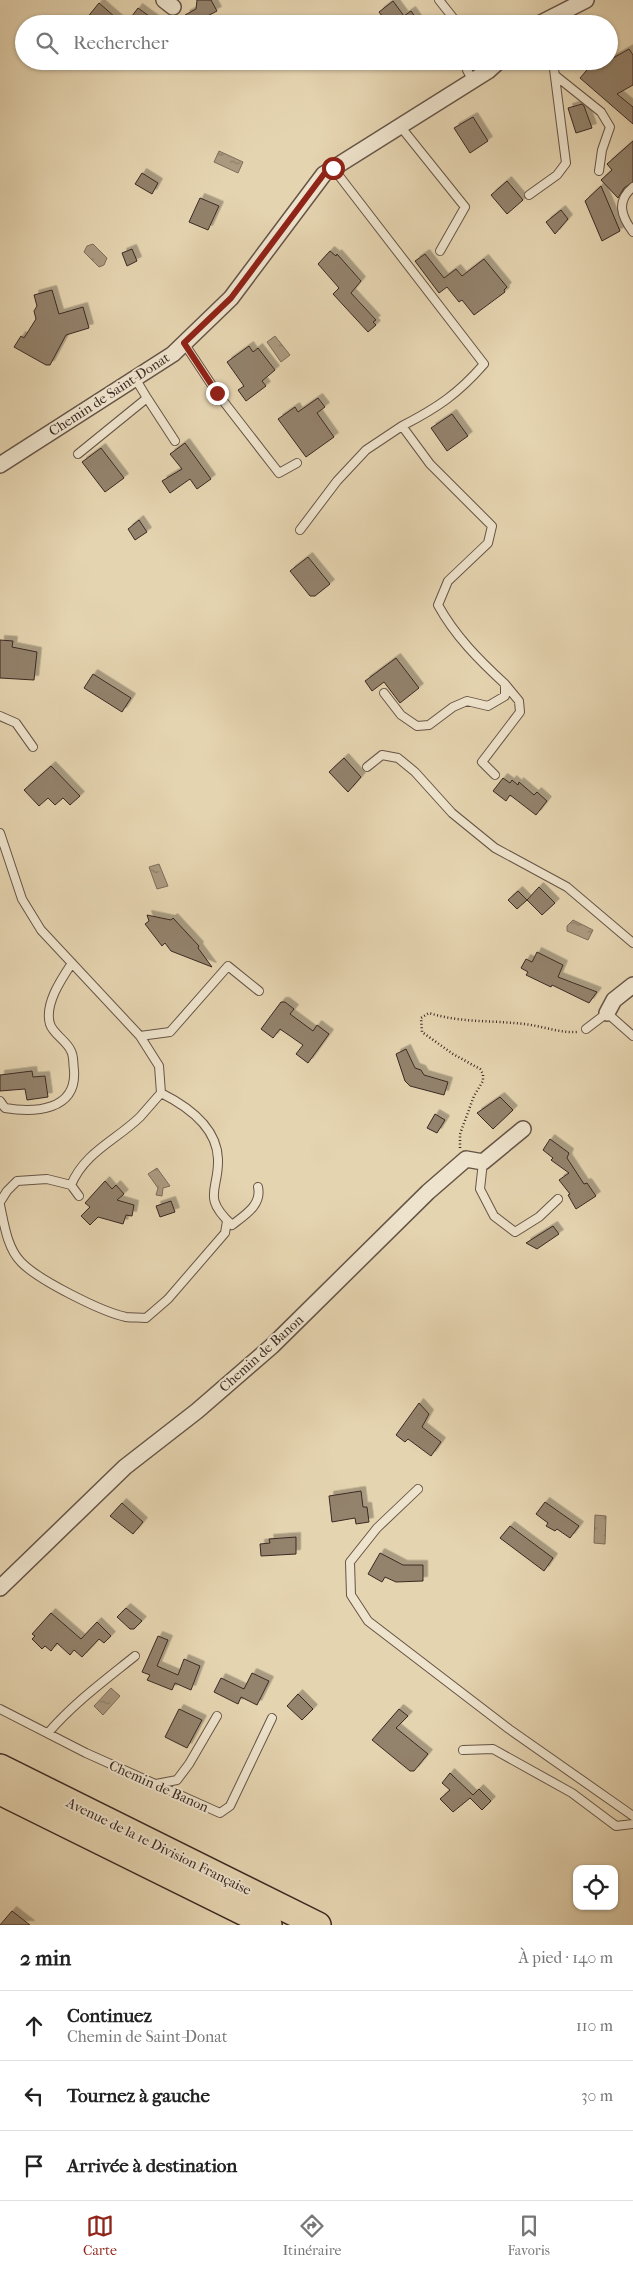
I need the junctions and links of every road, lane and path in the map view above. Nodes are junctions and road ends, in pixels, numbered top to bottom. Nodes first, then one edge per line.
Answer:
1 (440, 0) edge
2 (586, 0) edge
3 (451, 15) edge
4 (557, 15) edge
5 (467, 70) edge
6 (487, 70) edge
7 (555, 70) edge
8 (556, 76) junction
9 (473, 81) junction
10 (400, 126) junction
11 (333, 168) junction
12 (598, 171) dead end
13 (633, 187) edge
14 (529, 195) dead end
15 (633, 232) edge
16 (440, 250) dead end
17 (184, 343) junction
18 (135, 378) junction
19 (147, 398) junction
20 (402, 426) junction
21 (175, 441) dead end
22 (78, 454) dead end
23 (297, 463) dead end
24 (0, 465) edge
25 (300, 530) dead end
26 (505, 684) junction
27 (384, 693) dead end
28 (0, 716) edge
29 (34, 748) dead end
30 (367, 767) dead end
31 (495, 775) dead end
32 (0, 833) edge
33 (633, 943) edge
34 (72, 963) junction
35 (633, 985) edge
36 (259, 991) dead end
37 (607, 1013) junction
38 (586, 1029) joint
39 (140, 1036) junction
40 (633, 1036) edge
41 (161, 1093) junction
42 (0, 1101) edge
43 (522, 1129) dead end
44 (483, 1162) junction
45 (462, 1163) junction
46 (71, 1186) junction
47 (258, 1187) dead end
48 (79, 1196) dead end
49 (558, 1199) dead end
50 (0, 1204) edge
51 (227, 1220) junction
52 (418, 1489) dead end
53 (0, 1588) edge
54 (135, 1656) dead end
55 (0, 1709) edge
56 (217, 1716) dead end
57 (272, 1718) dead end
58 (48, 1733) junction
59 (462, 1750) dead end
60 (0, 1767) edge
61 (156, 1784) junction
62 (0, 1792) edge
63 (633, 1816) edge
64 (633, 1824) edge
65 (269, 1925) edge
66 (318, 1925) edge

1 - 3 lane
2 - 4 street
5 - 9 lane
6 - 9 street, Chemin de Saint-Donat
7 - 8 lane
8 - 12 lane
8 - 14 lane
9 - 10 street, Chemin de Saint-Donat
10 - 11 street, Chemin de Saint-Donat
10 - 16 lane
11 - 17 street, Chemin de Saint-Donat
11 - 20 lane
13 - 15 lane
17 - 18 street, Chemin de Saint-Donat
17 - 23 lane
18 - 19 lane
18 - 24 street, Chemin de Saint-Donat
19 - 21 lane
19 - 22 lane
20 - 25 lane
20 - 26 lane
26 - 27 lane
26 - 31 lane
28 - 29 lane
30 - 33 lane
32 - 34 lane
34 - 39 lane
34 - 42 lane
35 - 37 street
36 - 39 lane
37 - 38 lane
37 - 40 lane
38 - 45 path
39 - 41 lane
41 - 46 lane
41 - 51 lane
43 - 44 street
44 - 45 street
44 - 49 lane
45 - 53 street, Chemin de Banon
46 - 48 lane
46 - 50 lane
47 - 51 lane
50 - 51 lane
52 - 63 lane
54 - 58 lane
55 - 58 lane, Chemin de Banon
56 - 61 lane
57 - 61 lane, Chemin de Banon
58 - 61 lane, Chemin de Banon
59 - 64 lane
60 - 66 highway, Avenue de la 1e Division Française
62 - 65 highway, Avenue de la 1e Division Française

